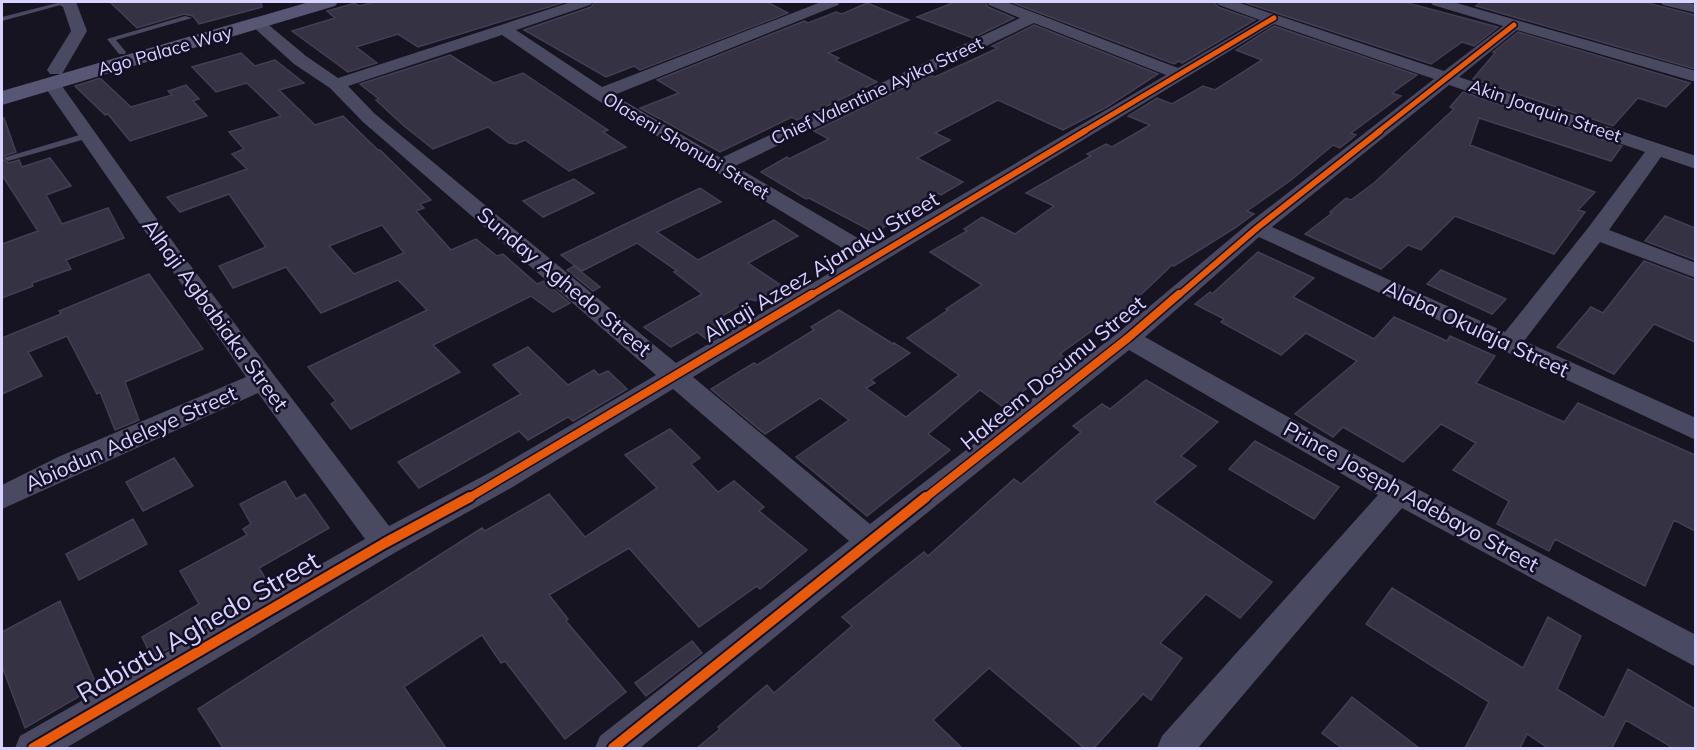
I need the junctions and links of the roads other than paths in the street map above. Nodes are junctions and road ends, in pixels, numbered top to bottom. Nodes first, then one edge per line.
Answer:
1 (302, 2) edge
2 (328, 2) edge
3 (585, 2) edge
4 (833, 2) edge
5 (994, 2) edge
6 (1224, 2) edge
7 (1438, 2) edge
8 (1668, 2) edge
9 (69, 3) edge
10 (1695, 9) edge
11 (1034, 17) junction
12 (188, 18) dead end
13 (1274, 18) junction
14 (2, 19) edge
15 (258, 24) junction
16 (1514, 24) junction
17 (504, 29) junction
18 (122, 52) junction
19 (1178, 74) junction
20 (53, 77) junction
21 (1695, 77) edge
22 (1449, 78) junction
23 (336, 84) junction
24 (2, 85) edge
25 (600, 94) junction
26 (2, 98) edge
27 (87, 136) junction
28 (1656, 150) junction
29 (8, 158) dead end
30 (1695, 163) edge
31 (720, 166) junction
32 (1257, 228) junction
33 (1596, 233) junction
34 (872, 256) junction
35 (1695, 271) edge
36 (1128, 338) junction
37 (1509, 344) junction
38 (676, 376) junction
39 (261, 381) junction
40 (1695, 430) edge
41 (1398, 492) junction
42 (2, 498) edge
43 (870, 541) junction
44 (385, 543) junction
45 (1695, 652) edge
46 (33, 748) edge
47 (613, 748) edge
48 (1175, 748) edge

1 - 18 main road, Ago Palace Way
2 - 15 main road, Ago Palace Way
3 - 17 street
4 - 25 street
5 - 11 street
6 - 13 street, Akin Joaquin Street
7 - 16 street
8 - 10 street
9 - 14 lane
9 - 20 street
11 - 19 street
11 - 31 street, Chief Valentine Ayika Street
12 - 18 lane
13 - 19 street, Alhaji Azeez Ajanaku Street
13 - 22 street, Akin Joaquin Street
15 - 20 main road, Ago Palace Way
15 - 23 street, Sunday Aghedo Street
16 - 21 street
16 - 22 street, Hakeem Dosumu Street
17 - 23 street
17 - 25 street, Olaseni Shonubi Street
18 - 20 main road, Ago Palace Way
19 - 34 street, Alhaji Azeez Ajanaku Street
20 - 24 main road, Ago Palace Way
20 - 26 main road, Ago Palace Way
20 - 27 street, Alhaji Agbabiaka Street
22 - 28 street, Akin Joaquin Street
22 - 32 street, Hakeem Dosumu Street
23 - 38 street, Sunday Aghedo Street
25 - 31 street, Olaseni Shonubi Street
27 - 29 lane
27 - 39 street, Alhaji Agbabiaka Street
28 - 30 street, Akin Joaquin Street
28 - 33 street
31 - 34 street, Olaseni Shonubi Street
32 - 36 street, Hakeem Dosumu Street
32 - 37 street, Alaba Okulaja Street
33 - 35 street
33 - 37 street
34 - 38 street, Alhaji Azeez Ajanaku Street
36 - 41 street, Prince Joseph Adebayo Street
36 - 43 street, Hakeem Dosumu Street
37 - 40 street, Alaba Okulaja Street
38 - 43 street, Sunday Aghedo Street
38 - 44 street, Alhaji Azeez Ajanaku Street
39 - 42 street, Abiodun Adeleye Street
39 - 44 street, Alhaji Agbabiaka Street
41 - 45 street, Prince Joseph Adebayo Street
41 - 48 street
43 - 47 street, Hakeem Dosumu Street
44 - 46 street, Rabiatu Aghedo Street

